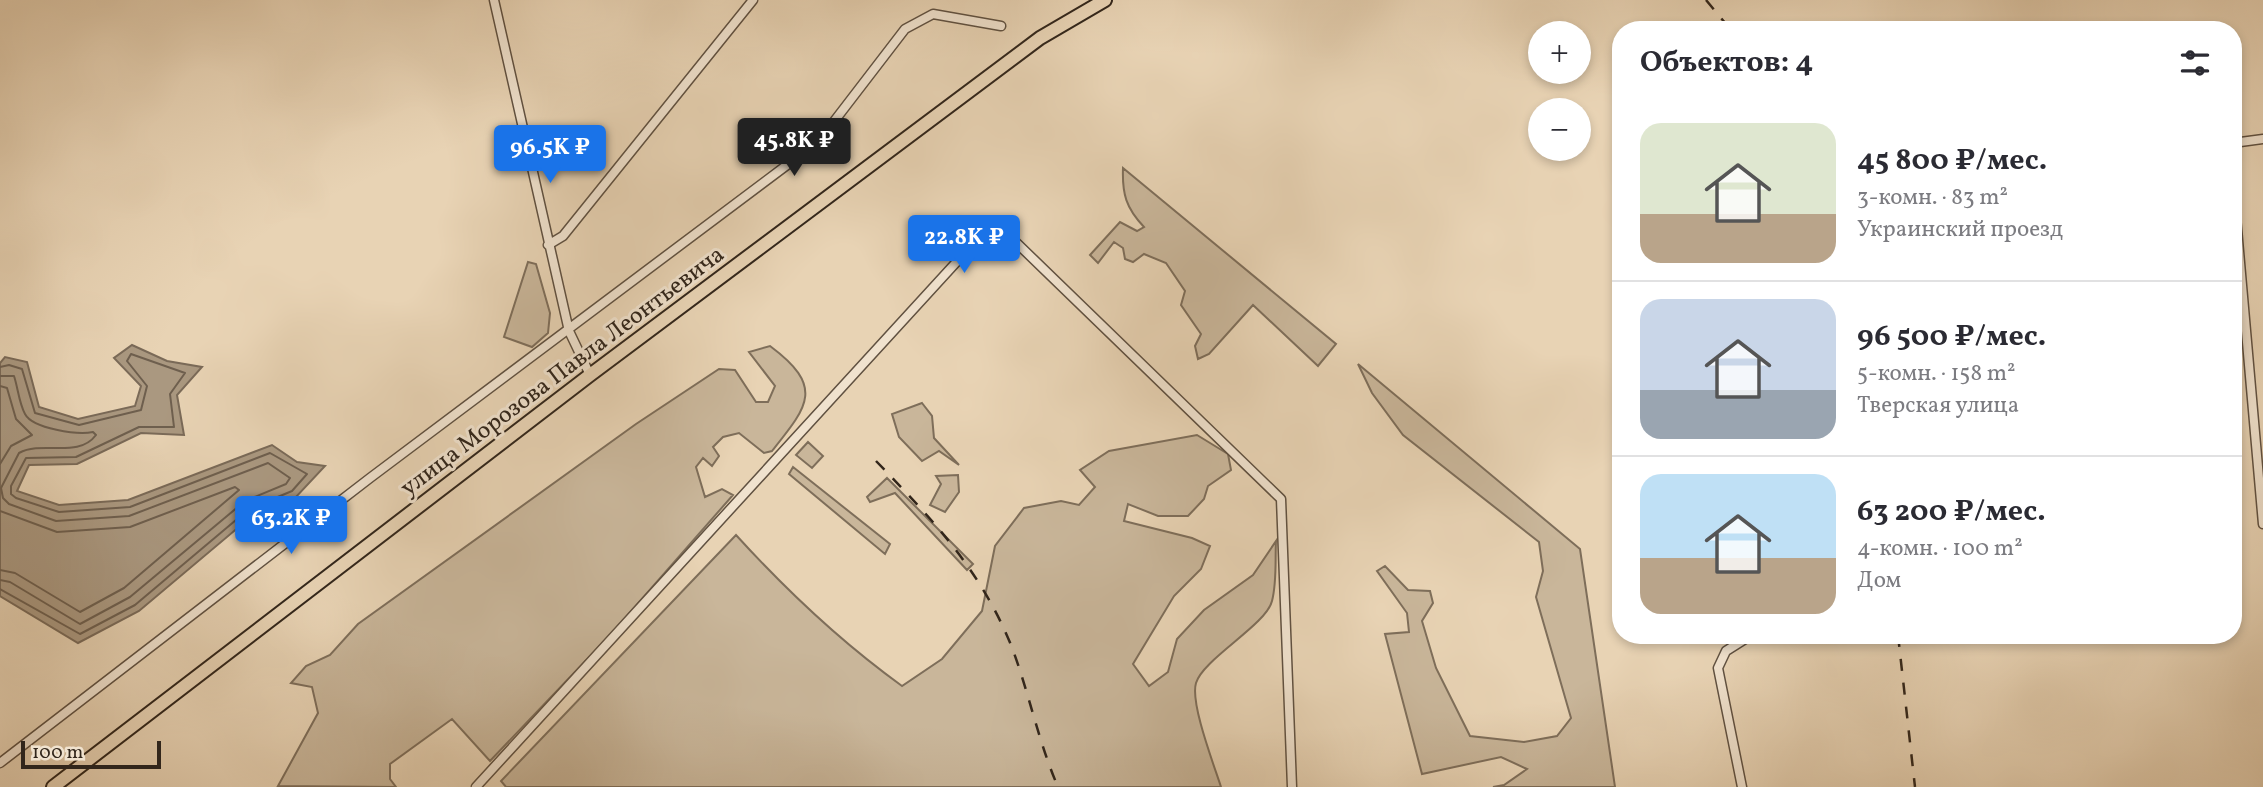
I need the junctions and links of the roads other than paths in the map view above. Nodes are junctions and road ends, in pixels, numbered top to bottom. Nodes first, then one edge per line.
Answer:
1 (494, 0) edge
2 (752, 0) edge
3 (1105, 0) edge
4 (1001, 26) dead end
5 (2263, 139) edge
6 (2242, 142) edge
7 (548, 245) junction
8 (2242, 285) edge
9 (569, 331) junction
10 (590, 375) junction
11 (2263, 524) edge
12 (1737, 644) edge
13 (0, 763) edge
14 (53, 787) edge
15 (476, 787) edge
16 (1292, 787) edge
17 (1742, 787) edge

1 - 7 street
2 - 7 street
3 - 10 main road, улица Морозова Павла Леонтьевича
4 - 9 street
5 - 6 street
7 - 9 street
8 - 11 street
9 - 10 street
9 - 13 street
10 - 14 main road, улица Морозова Павла Леонтьевича
12 - 17 street
15 - 16 street

